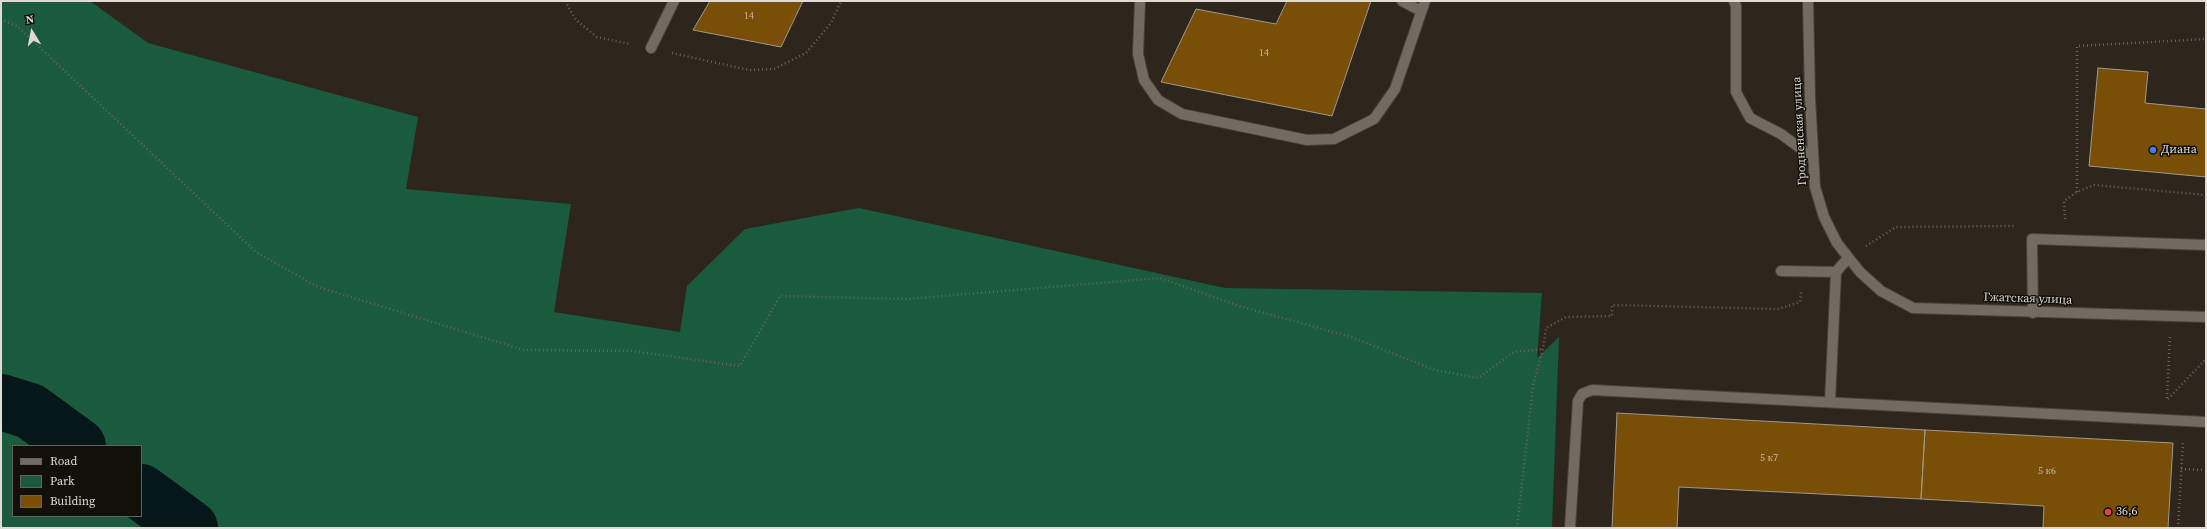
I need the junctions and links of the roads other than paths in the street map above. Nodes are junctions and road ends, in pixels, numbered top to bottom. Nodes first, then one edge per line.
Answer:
1 (674, 1) edge
2 (1140, 1) edge
3 (1402, 1) edge
4 (1734, 1) edge
5 (1808, 1) edge
6 (1423, 6) edge
7 (651, 48) road end
8 (1812, 157) junction
9 (2206, 245) edge
10 (1848, 258) junction
11 (1781, 271) dead end
12 (1836, 272) junction
13 (1860, 272) joint
14 (2033, 313) junction
15 (2206, 317) edge
16 (1830, 402) junction
17 (2206, 422) edge
18 (1570, 528) edge

1 - 7 street
2 - 6 street
3 - 6 street
4 - 8 street
5 - 8 street, Гродненская улица
8 - 10 street, Гродненская улица
9 - 14 street
10 - 12 street
10 - 13 street, Гродненская улица
11 - 12 street
12 - 16 street
13 - 14 street, Гжатская улица
14 - 15 street, Гжатская улица
16 - 17 street
16 - 18 street

